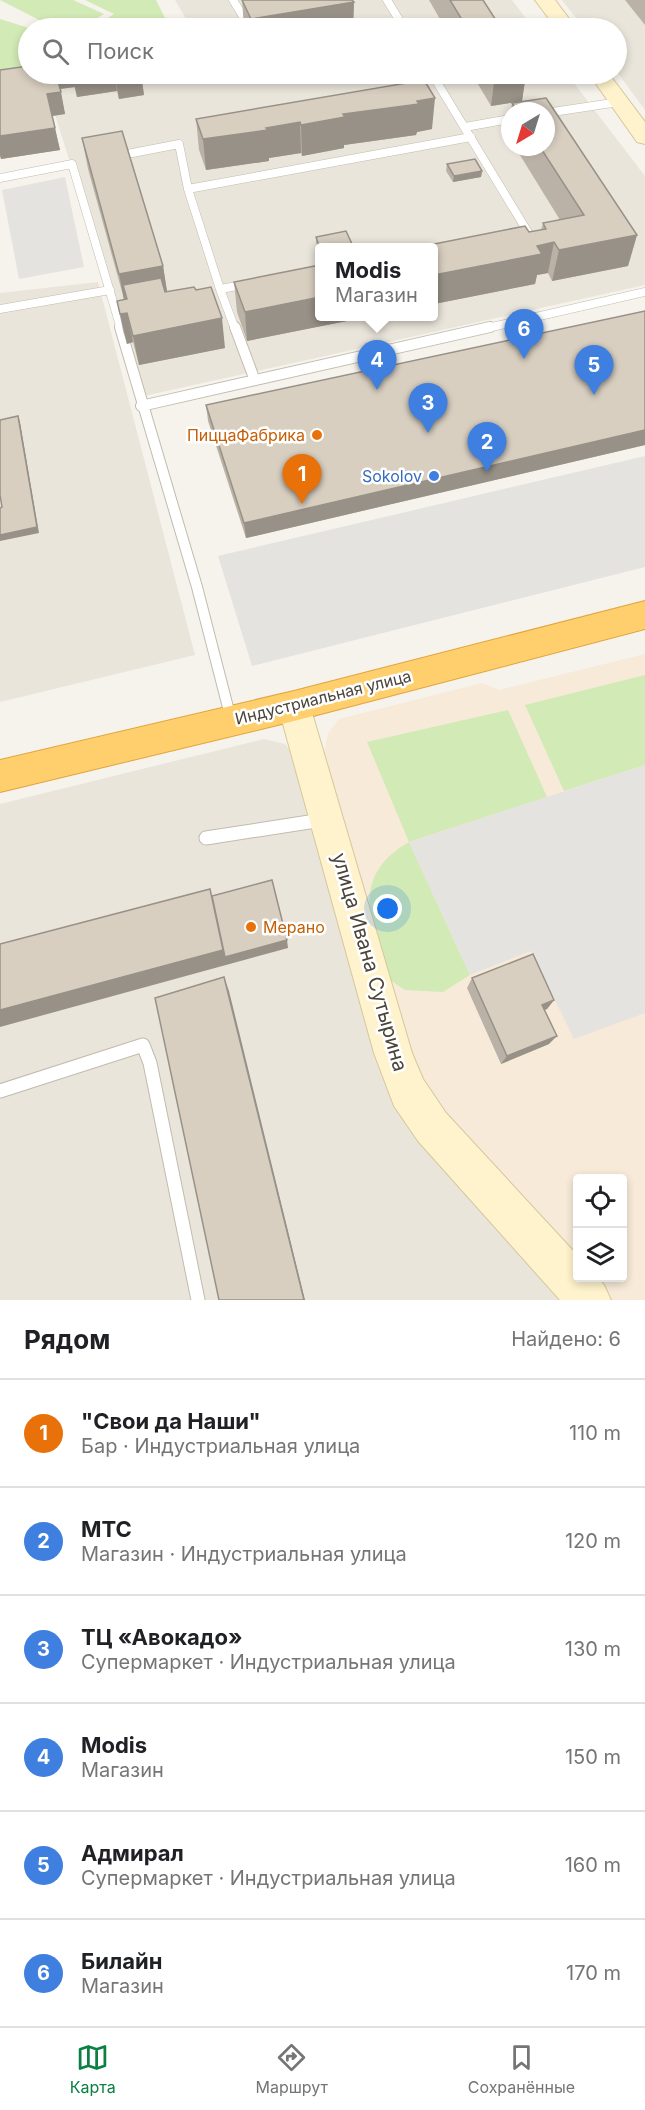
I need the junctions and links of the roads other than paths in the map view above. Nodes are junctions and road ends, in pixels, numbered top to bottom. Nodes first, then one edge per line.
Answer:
1 (233, 0) edge
2 (387, 0) edge
3 (545, 0) edge
4 (265, 14) edge
5 (398, 18) edge
6 (558, 18) edge
7 (438, 84) edge
8 (606, 84) edge
9 (619, 102) junction
10 (555, 112) edge
11 (501, 121) edge
12 (465, 127) junction
13 (471, 137) junction
14 (645, 137) edge
15 (104, 158) edge
16 (83, 162) edge
17 (72, 164) junction
18 (0, 178) edge
19 (188, 189) junction
20 (519, 236) edge
21 (264, 281) edge
22 (220, 289) junction
23 (110, 291) junction
24 (645, 292) edge
25 (0, 309) edge
26 (254, 378) junction
27 (141, 406) junction
28 (645, 615) edge
29 (294, 706) junction
30 (231, 720) junction
31 (0, 776) edge
32 (328, 819) junction
33 (206, 838) dead end
34 (0, 1091) edge
35 (198, 1300) edge
36 (590, 1300) edge

1 - 4 lane
2 - 5 lane
3 - 6 street
7 - 12 lane
8 - 9 street
9 - 10 lane
9 - 14 street
11 - 12 lane
12 - 13 lane
13 - 19 lane
13 - 20 lane
15 - 19 lane
16 - 17 lane
17 - 18 lane
17 - 23 lane
19 - 22 lane
21 - 22 lane
22 - 26 lane
23 - 25 lane
23 - 27 lane
24 - 26 lane
26 - 27 lane
27 - 30 lane
28 - 29 highway, Индустриальная улица
29 - 30 highway, Индустриальная улица
29 - 32 street, улица Ивана Сутырина
30 - 31 highway, Индустриальная улица
32 - 33 lane
32 - 36 street, улица Ивана Сутырина
34 - 35 lane

